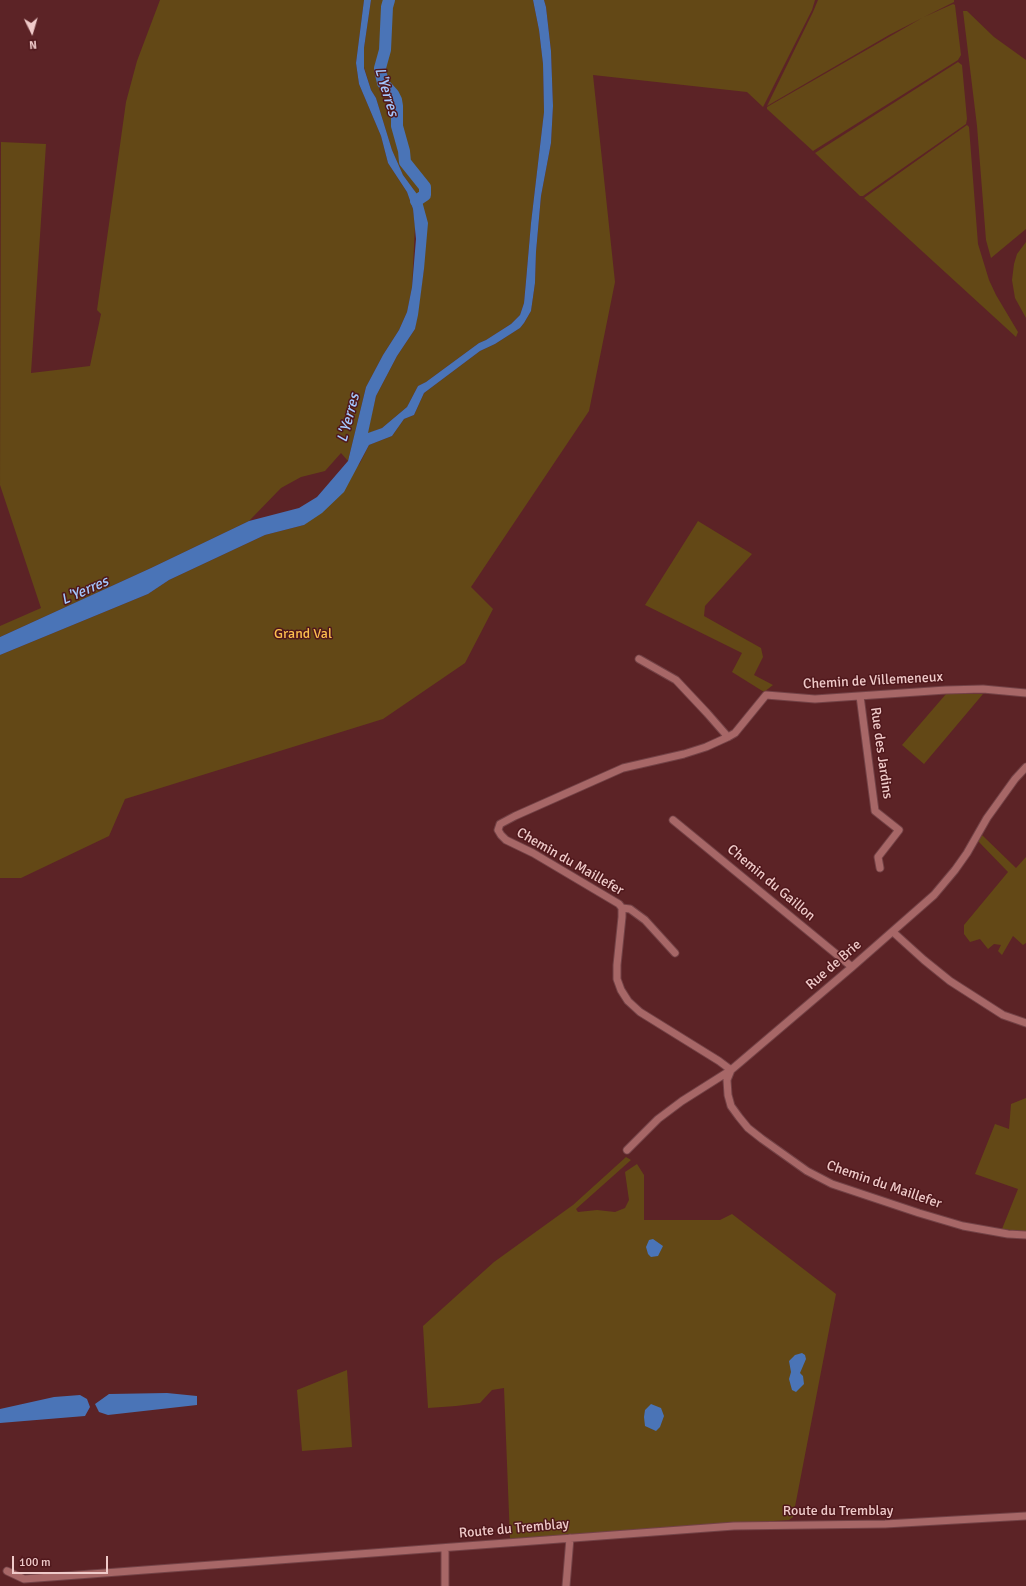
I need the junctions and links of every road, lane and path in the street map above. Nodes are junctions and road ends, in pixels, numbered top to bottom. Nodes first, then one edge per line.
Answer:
1 (639, 659) dead end
2 (1026, 693) edge
3 (860, 696) junction
4 (728, 737) junction
5 (1026, 767) edge
6 (673, 820) dead end
7 (498, 830) joint
8 (880, 868) dead end
9 (622, 908) junction
10 (893, 932) junction
11 (675, 952) dead end
12 (852, 967) junction
13 (1026, 1023) edge
14 (731, 1070) junction
15 (627, 1150) dead end
16 (1026, 1235) edge
17 (1026, 1516) edge
18 (570, 1538) junction
19 (445, 1548) junction
20 (7, 1571) dead end
21 (445, 1586) edge
22 (566, 1586) edge

1 - 4 street
2 - 3 street, Chemin de Villemeneux
3 - 4 street, Chemin de Villemeneux
3 - 8 street, Rue des Jardins
4 - 7 street, Chemin de Villemeneux
5 - 10 street, Rue de Brie
6 - 12 street, Chemin du Gaillon
7 - 9 street, Chemin du Maillefer
9 - 11 street
9 - 14 street, Chemin du Maillefer
10 - 12 street, Rue de Brie
10 - 13 street
12 - 14 street, Rue de Brie
14 - 15 street, Rue de Brie
14 - 16 street, Chemin du Maillefer
17 - 18 street, Route du Tremblay
18 - 19 street, Route du Tremblay
18 - 22 street
19 - 20 street, Route du Tremblay
19 - 21 street

